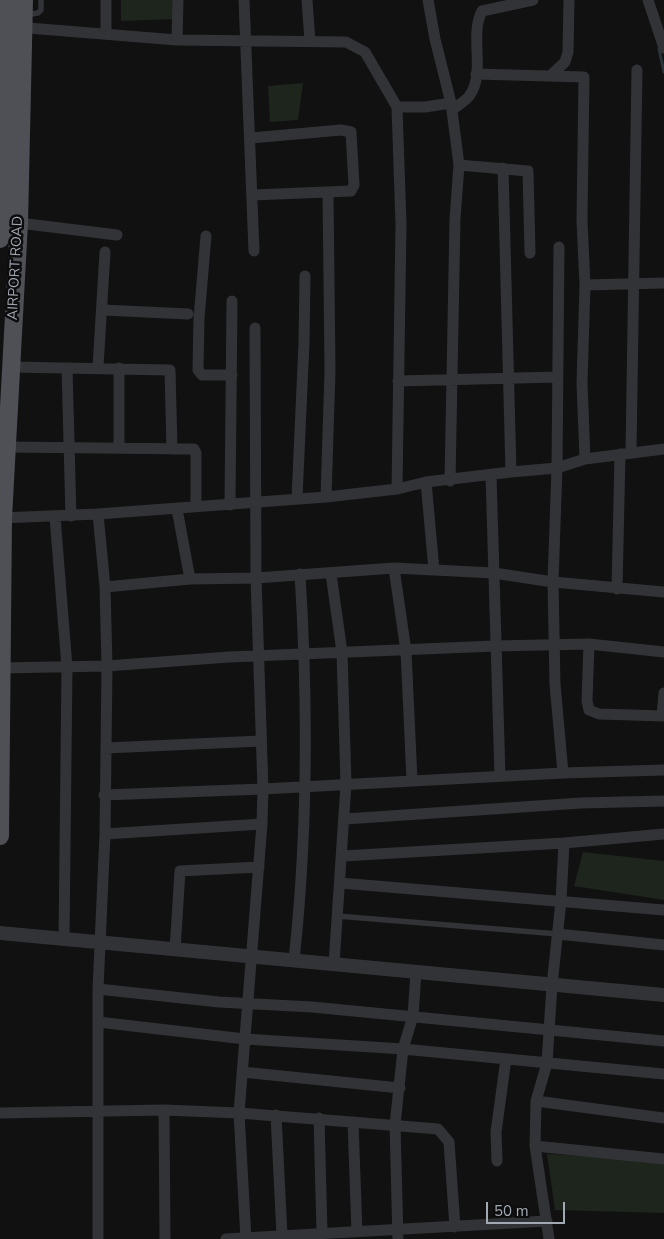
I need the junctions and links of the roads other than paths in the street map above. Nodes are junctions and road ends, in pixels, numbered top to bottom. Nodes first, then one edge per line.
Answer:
1 (8, 0) edge
2 (41, 0) edge
3 (106, 0) edge
4 (178, 0) edge
5 (244, 0) edge
6 (307, 0) edge
7 (428, 0) edge
8 (533, 0) edge
9 (568, 0) edge
10 (648, 0) edge
11 (511, 2) edge
12 (20, 17) edge
13 (106, 34) junction
14 (177, 40) junction
15 (245, 41) junction
16 (310, 42) junction
17 (664, 48) edge
18 (3, 63) edge
19 (637, 70) dead end
20 (476, 74) junction
21 (550, 76) junction
22 (397, 107) junction
23 (452, 107) junction
24 (251, 138) junction
25 (459, 165) junction
26 (503, 168) junction
27 (328, 192) junction
28 (253, 195) junction
29 (19, 223) junction
30 (117, 235) dead end
31 (206, 236) dead end
32 (0, 239) edge
33 (559, 247) dead end
34 (254, 251) dead end
35 (105, 252) dead end
36 (530, 253) dead end
37 (305, 276) dead end
38 (634, 283) junction
39 (664, 283) edge
40 (585, 285) junction
41 (232, 301) dead end
42 (103, 310) junction
43 (188, 314) dead end
44 (255, 328) dead end
45 (10, 367) junction
46 (98, 367) junction
47 (67, 368) junction
48 (119, 368) junction
49 (232, 374) junction
50 (557, 376) junction
51 (507, 378) junction
52 (398, 381) junction
53 (453, 381) junction
54 (6, 447) junction
55 (68, 448) junction
56 (119, 448) junction
57 (664, 448) edge
58 (172, 449) junction
59 (625, 453) junction
60 (585, 459) junction
61 (557, 468) junction
62 (511, 472) junction
63 (491, 475) junction
64 (450, 481) junction
65 (426, 482) junction
66 (397, 489) junction
67 (326, 497) junction
68 (297, 498) junction
69 (256, 502) junction
70 (230, 505) junction
71 (196, 506) junction
72 (177, 509) junction
73 (98, 514) junction
74 (71, 516) junction
75 (55, 517) junction
76 (2, 518) edge
77 (394, 568) junction
78 (434, 570) junction
79 (494, 573) junction
80 (300, 574) junction
81 (331, 574) junction
82 (256, 578) junction
83 (190, 579) junction
84 (553, 582) junction
85 (105, 587) junction
86 (617, 589) junction
87 (664, 592) edge
88 (589, 644) junction
89 (554, 645) junction
90 (495, 646) junction
91 (406, 651) junction
92 (342, 652) junction
93 (664, 652) edge
94 (305, 654) junction
95 (260, 656) junction
96 (107, 666) junction
97 (67, 667) junction
98 (1, 668) edge
99 (664, 693) edge
100 (663, 716) edge
101 (261, 741) junction
102 (106, 748) junction
103 (664, 770) edge
104 (563, 772) junction
105 (500, 776) junction
106 (412, 780) junction
107 (346, 784) junction
108 (305, 786) junction
109 (263, 790) junction
110 (104, 795) junction
111 (664, 802) edge
112 (345, 819) junction
113 (262, 824) junction
114 (105, 834) junction
115 (664, 834) edge
116 (0, 836) edge
117 (564, 844) junction
118 (343, 856) junction
119 (259, 867) junction
120 (340, 883) junction
121 (561, 901) junction
122 (664, 910) edge
123 (337, 916) junction
124 (0, 932) edge
125 (558, 934) junction
126 (64, 939) junction
127 (100, 943) junction
128 (664, 945) edge
129 (175, 950) junction
130 (252, 957) junction
131 (294, 960) junction
132 (334, 964) junction
133 (416, 972) junction
134 (552, 985) junction
135 (98, 989) junction
136 (664, 995) edge
137 (249, 1004) junction
138 (413, 1016) junction
139 (98, 1022) junction
140 (548, 1029) junction
141 (245, 1038) junction
142 (664, 1041) edge
143 (403, 1049) junction
144 (506, 1059) junction
145 (547, 1063) junction
146 (242, 1072) junction
147 (664, 1074) edge
148 (400, 1088) junction
149 (536, 1101) junction
150 (164, 1110) junction
151 (98, 1112) junction
152 (0, 1113) edge
153 (239, 1113) junction
154 (276, 1115) junction
155 (319, 1118) junction
156 (664, 1118) edge
157 (353, 1122) junction
158 (395, 1124) junction
159 (535, 1146) junction
160 (664, 1159) edge
161 (497, 1161) dead end
162 (547, 1220) junction
163 (455, 1227) junction
164 (357, 1232) junction
165 (322, 1233) junction
166 (398, 1234) edge
167 (282, 1236) junction
168 (246, 1238) edge
169 (98, 1239) edge
170 (165, 1239) edge
171 (226, 1239) edge
172 (548, 1239) edge

1 - 12 main road, AIRPORT ROAD
2 - 12 lane
3 - 13 street
4 - 14 street
5 - 15 street
6 - 16 street
7 - 23 street
8 - 11 street
9 - 21 street
10 - 17 street
11 - 20 street
12 - 13 street
12 - 18 main road, AIRPORT ROAD
12 - 29 main road, AIRPORT ROAD
13 - 14 street
14 - 15 street
15 - 16 street
15 - 24 street
16 - 22 street
18 - 32 main road, AIRPORT ROAD
19 - 38 street
20 - 21 street
20 - 23 street
21 - 40 street
22 - 23 street
22 - 52 street
23 - 25 street
24 - 27 street
24 - 28 street
25 - 26 street
25 - 53 street
26 - 36 street
26 - 51 street
27 - 28 street
27 - 67 street
28 - 34 street
29 - 30 street
29 - 45 main road, AIRPORT ROAD
31 - 49 street
33 - 50 street
35 - 42 street
37 - 68 street
38 - 39 street
38 - 40 street
38 - 59 street
40 - 60 street
41 - 49 street
42 - 43 street
42 - 46 street
44 - 69 street
45 - 47 street
45 - 54 main road, AIRPORT ROAD
46 - 47 street
46 - 48 street
47 - 55 street
48 - 56 street
48 - 58 street
49 - 70 street
50 - 51 street
50 - 61 street
51 - 53 street
51 - 62 street
52 - 53 street
52 - 66 street
53 - 64 street
54 - 55 street
54 - 76 main road, AIRPORT ROAD
55 - 56 street
55 - 74 street
56 - 58 street
57 - 59 street
58 - 71 street
59 - 60 street
59 - 86 street
60 - 61 street
61 - 62 street
61 - 84 street
62 - 63 street
63 - 64 street
63 - 79 street
64 - 65 street
65 - 66 street
65 - 78 street
66 - 67 street
67 - 68 street
68 - 69 street
69 - 70 street
69 - 82 street
70 - 71 street
71 - 72 street
72 - 73 street
72 - 83 street
73 - 74 street
73 - 85 street
74 - 75 street
75 - 76 street
75 - 97 street
76 - 98 main road, AIRPORT ROAD
77 - 78 street
77 - 81 street
77 - 91 street
78 - 79 street
79 - 84 street
79 - 90 street
80 - 81 street
80 - 82 street
80 - 94 street
81 - 92 street
82 - 83 street
82 - 95 street
83 - 85 street
84 - 86 street
84 - 89 street
85 - 96 street
86 - 87 street
88 - 89 street
88 - 93 street
88 - 100 street
89 - 90 street
89 - 104 street
90 - 91 street
90 - 105 street
91 - 92 street
91 - 106 street
92 - 94 street
92 - 107 street
94 - 95 street
94 - 108 street
95 - 96 street
95 - 101 street
96 - 97 street
96 - 102 street
97 - 98 street
97 - 126 street
98 - 116 main road, AIRPORT ROAD
99 - 100 street
101 - 102 street
101 - 109 street
102 - 110 street
103 - 104 street
104 - 105 street
105 - 106 street
106 - 107 street
107 - 108 street
107 - 112 street
108 - 109 street
108 - 131 street
109 - 110 street
109 - 113 street
110 - 114 street
111 - 112 street
112 - 118 street
113 - 114 street
113 - 119 street
114 - 127 street
115 - 117 street
117 - 118 street
117 - 121 street
118 - 120 street
119 - 129 street
119 - 130 street
120 - 121 street
120 - 123 street
121 - 122 street
121 - 125 street
123 - 125 lane
123 - 132 street
124 - 126 street
125 - 128 street
125 - 134 street
126 - 127 street
127 - 129 street
127 - 135 street
129 - 130 street
130 - 131 street
130 - 137 street
131 - 132 street
132 - 133 street
133 - 134 street
133 - 138 street
134 - 136 street
134 - 140 street
135 - 137 street
135 - 139 street
137 - 138 street
137 - 141 street
138 - 140 street
138 - 143 street
139 - 141 street
139 - 151 street
140 - 142 street
140 - 145 street
141 - 143 street
141 - 146 street
143 - 144 street
143 - 148 street
144 - 145 street
144 - 161 street
145 - 147 street
145 - 149 street
146 - 148 street
146 - 153 street
148 - 158 street
149 - 156 street
149 - 159 street
150 - 151 street
150 - 153 street
150 - 170 street
151 - 152 street
151 - 169 street
153 - 154 street
153 - 168 street
154 - 155 street
154 - 167 street
155 - 157 street
155 - 165 street
157 - 158 street
157 - 164 street
158 - 163 street
158 - 166 street
159 - 160 street
159 - 162 street
162 - 163 street
162 - 172 street
163 - 166 street
164 - 165 street
164 - 166 street
165 - 167 street
167 - 168 street
168 - 171 street

